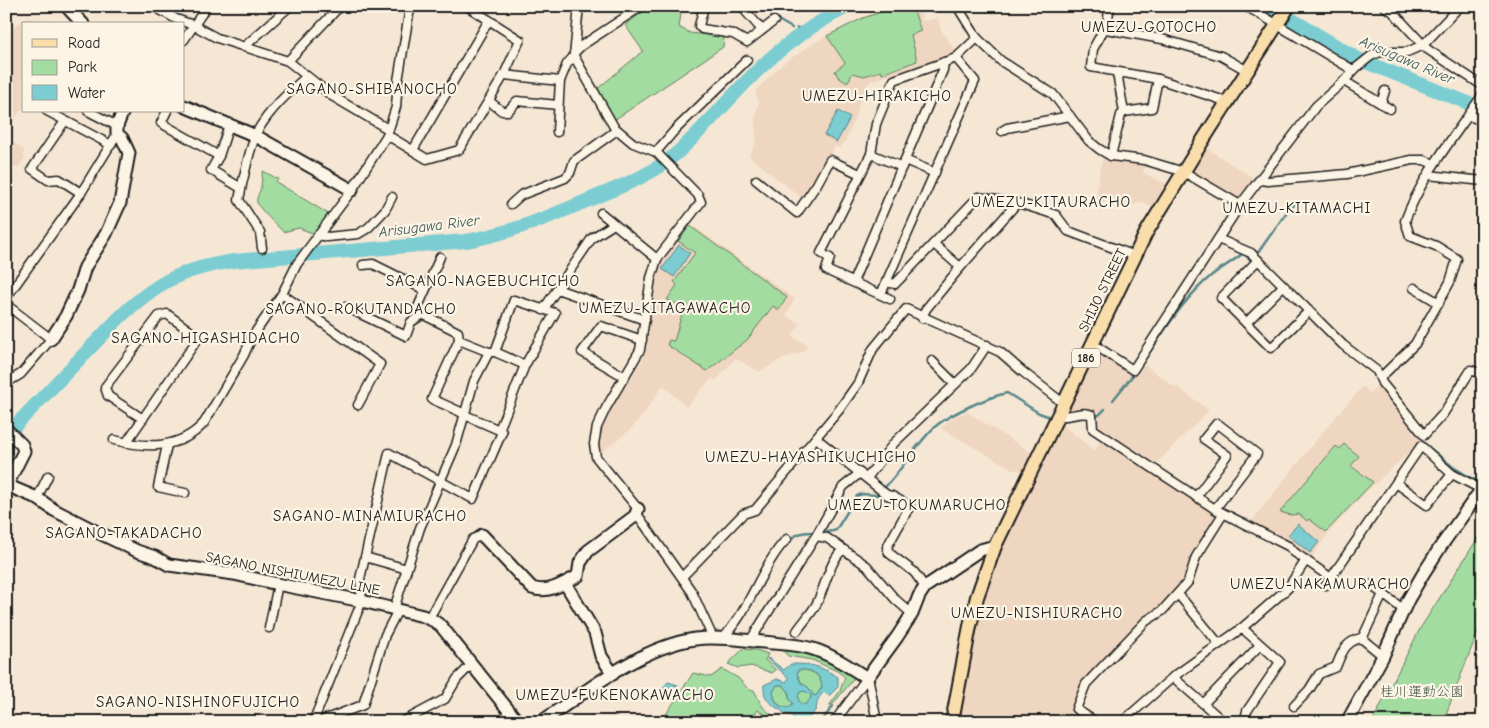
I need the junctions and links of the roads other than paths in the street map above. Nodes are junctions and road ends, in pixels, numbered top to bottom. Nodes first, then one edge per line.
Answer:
1 (66, 6) edge
2 (154, 6) edge
3 (207, 6) edge
4 (290, 6) edge
5 (340, 6) edge
6 (412, 6) edge
7 (467, 6) edge
8 (566, 6) edge
9 (642, 6) edge
10 (704, 6) edge
11 (741, 6) edge
12 (957, 6) edge
13 (1110, 6) edge
14 (1243, 6) edge
15 (1384, 6) edge
16 (1460, 6) edge
17 (579, 7) edge
18 (1289, 7) edge
19 (489, 20) junction
20 (774, 20) dead end
21 (81, 22) edge
22 (184, 22) edge
23 (185, 22) edge
24 (1278, 23) junction
25 (193, 25) junction
26 (1106, 29) junction
27 (762, 30) junction
28 (185, 38) edge
29 (977, 38) junction
30 (1423, 45) junction
31 (244, 47) junction
32 (574, 55) junction
33 (956, 58) junction
34 (747, 60) dead end
35 (288, 61) junction
36 (944, 62) junction
37 (1355, 69) junction
38 (1248, 72) junction
39 (1118, 73) junction
40 (504, 75) junction
41 (306, 77) junction
42 (1158, 79) junction
43 (560, 81) junction
44 (1344, 81) junction
45 (1483, 86) edge
46 (1385, 91) dead end
47 (1481, 96) edge
48 (489, 101) junction
49 (1381, 103) junction
50 (558, 105) junction
51 (1226, 105) junction
52 (185, 106) edge
53 (1390, 109) dead end
54 (49, 112) edge
55 (90, 112) edge
56 (120, 112) edge
57 (166, 112) edge
58 (1124, 112) junction
59 (1470, 115) junction
60 (1070, 116) junction
61 (1483, 121) edge
62 (65, 122) junction
63 (229, 125) junction
64 (117, 130) junction
65 (617, 130) junction
66 (1002, 131) dead end
67 (387, 132) junction
68 (557, 132) dead end
69 (256, 136) junction
70 (111, 145) junction
71 (413, 150) junction
72 (658, 154) junction
73 (870, 154) junction
74 (219, 156) junction
75 (1110, 156) junction
76 (903, 164) junction
77 (1434, 164) junction
78 (1184, 172) junction
79 (860, 174) junction
80 (935, 174) junction
81 (1428, 175) junction
82 (756, 180) dead end
83 (1260, 180) junction
84 (1483, 181) edge
85 (241, 188) junction
86 (352, 190) junction
87 (81, 193) junction
88 (392, 197) dead end
89 (510, 204) dead end
90 (1017, 204) junction
91 (1240, 206) junction
92 (601, 213) dead end
93 (614, 224) junction
94 (318, 235) junction
95 (1218, 239) junction
96 (934, 244) junction
97 (262, 248) dead end
98 (1134, 256) junction
99 (440, 257) dead end
100 (657, 259) junction
101 (1258, 260) junction
102 (363, 265) dead end
103 (960, 267) junction
104 (853, 282) junction
105 (886, 282) junction
106 (1284, 286) junction
107 (1414, 288) dead end
108 (557, 289) junction
109 (425, 290) junction
110 (282, 294) junction
111 (881, 294) junction
112 (6, 298) edge
113 (890, 299) dead end
114 (6, 303) edge
115 (1438, 303) junction
116 (346, 307) dead end
117 (543, 310) junction
118 (1309, 311) junction
119 (422, 315) junction
120 (922, 318) junction
121 (645, 320) junction
122 (1246, 322) junction
123 (51, 339) junction
124 (459, 340) junction
125 (642, 340) junction
126 (1093, 344) junction
127 (987, 346) junction
128 (492, 352) junction
129 (932, 361) dead end
130 (525, 365) junction
131 (1483, 372) edge
132 (625, 376) junction
133 (1380, 378) junction
134 (6, 383) edge
135 (954, 384) junction
136 (1063, 402) junction
137 (358, 405) dead end
138 (465, 414) junction
139 (1057, 416) junction
140 (143, 419) junction
141 (6, 429) edge
142 (499, 430) junction
143 (816, 438) junction
144 (114, 440) dead end
145 (126, 443) junction
146 (167, 445) junction
147 (1452, 474) junction
148 (48, 476) dead end
149 (863, 476) junction
150 (441, 482) junction
151 (7, 483) edge
152 (1396, 483) junction
153 (1482, 488) edge
154 (185, 493) dead end
155 (36, 498) junction
156 (1196, 498) junction
157 (1214, 509) junction
158 (638, 511) junction
159 (1223, 514) junction
160 (482, 535) joint
161 (816, 536) junction
162 (787, 539) dead end
163 (994, 546) junction
164 (843, 550) junction
165 (366, 557) junction
166 (1306, 560) junction
167 (407, 569) junction
168 (682, 577) junction
169 (565, 583) junction
170 (278, 584) junction
171 (1370, 585) dead end
172 (925, 587) junction
173 (1178, 594) junction
174 (1383, 594) junction
175 (362, 601) junction
176 (396, 610) junction
177 (1404, 610) junction
178 (912, 614) junction
179 (429, 618) junction
180 (268, 628) dead end
181 (1242, 628) junction
182 (796, 632) dead end
183 (718, 638) junction
184 (1362, 639) junction
185 (750, 641) junction
186 (1219, 644) junction
187 (1260, 645) junction
188 (1383, 656) junction
189 (472, 664) junction
190 (613, 674) junction
191 (1173, 677) junction
192 (867, 678) junction
193 (1204, 704) junction
194 (1294, 706) dead end
195 (1242, 721) edge
196 (313, 722) edge
197 (318, 722) edge
198 (402, 722) edge
199 (518, 722) edge
200 (541, 722) edge
201 (834, 722) edge
202 (877, 722) edge
203 (952, 722) edge
204 (1096, 722) edge
205 (1122, 722) edge
206 (1224, 722) edge
207 (1257, 722) edge
208 (1347, 722) edge

1 - 21 main road
2 - 22 street
3 - 25 street
4 - 31 street
5 - 35 street
6 - 67 street
7 - 19 street
8 - 17 street
9 - 32 street
10 - 27 street
11 - 27 street
12 - 29 street
13 - 26 street
14 - 24 street
15 - 30 street
16 - 30 street
17 - 32 street
18 - 24 main road, SHIJO STREET / 186
19 - 40 street
19 - 71 street
20 - 27 street
23 - 25 street
24 - 37 street
24 - 38 main road, SHIJO STREET / 186
25 - 28 street
25 - 31 street
26 - 38 street
26 - 39 street
29 - 33 street
29 - 60 street
30 - 37 street
30 - 45 street
31 - 35 street
32 - 43 street
32 - 65 street
33 - 36 street
33 - 80 street
34 - 72 street
35 - 41 street
36 - 73 street
36 - 76 street
37 - 44 street
38 - 51 main road, SHIJO STREET / 186
39 - 42 street
39 - 58 street
40 - 43 street
40 - 48 street
41 - 67 street
41 - 69 street
42 - 51 street
42 - 58 street
43 - 50 street
44 - 49 street
44 - 83 street
46 - 49 street
47 - 59 street
48 - 50 street
48 - 71 street
49 - 53 street
50 - 68 street
51 - 78 main road, SHIJO STREET / 186
52 - 63 main road
54 - 62 street
55 - 64 street
56 - 64 main road
57 - 74 street
58 - 75 street
59 - 61 street
59 - 77 street
60 - 66 street
60 - 75 street
62 - 70 street
62 - 87 street
63 - 69 main road
63 - 74 street
64 - 70 street
64 - 123 main road
65 - 72 street
65 - 89 street
67 - 71 street
67 - 86 street
69 - 85 street
69 - 86 main road
70 - 87 street
72 - 100 street
73 - 76 street
73 - 79 street
74 - 85 street
75 - 78 street
76 - 80 street
76 - 104 street
77 - 81 street
77 - 83 street
78 - 91 street
78 - 98 main road, SHIJO STREET / 186
79 - 82 street
79 - 104 street
80 - 105 street
81 - 84 street
81 - 115 street
83 - 91 street
85 - 97 street
86 - 94 street
87 - 112 street
88 - 94 street
90 - 96 street
90 - 98 street
90 - 103 street
91 - 95 street
92 - 93 street
93 - 100 street
93 - 108 street
94 - 110 street
95 - 101 street
95 - 126 street
96 - 103 street
96 - 105 street
98 - 126 main road, SHIJO STREET / 186
99 - 109 street
100 - 121 street
101 - 106 street
101 - 122 street
102 - 109 street
103 - 120 street
104 - 111 street
105 - 111 street
106 - 118 street
106 - 122 street
107 - 115 street
108 - 117 street
108 - 121 street
109 - 119 street
110 - 137 street
110 - 146 street
111 - 113 street
114 - 123 street
115 - 133 street
116 - 119 street
117 - 128 street
117 - 130 street
118 - 122 street
118 - 133 street
119 - 124 street
120 - 127 street
120 - 143 street
121 - 125 street
123 - 134 street
124 - 128 street
124 - 138 street
125 - 132 street
125 - 132 street
126 - 136 main road, SHIJO STREET / 186
127 - 135 street
127 - 136 street
128 - 130 street
128 - 138 street
129 - 135 street
130 - 142 street
131 - 133 street
132 - 158 street
135 - 149 street
136 - 139 main road, SHIJO STREET / 186
138 - 142 street
138 - 150 street
139 - 156 street
139 - 163 main road, SHIJO STREET / 186
140 - 140 street
140 - 145 street
141 - 151 main road, SAGANO NISHIUMEZU LINE
142 - 150 street
143 - 149 street
143 - 168 street
144 - 145 street
145 - 146 street
146 - 154 street
147 - 152 street
147 - 152 street
147 - 153 street
148 - 155 street
149 - 161 street
149 - 172 street
150 - 165 street
150 - 167 street
151 - 155 main road, SAGANO NISHIUMEZU LINE
152 - 166 street
153 - 177 main road
155 - 170 main road, SAGANO NISHIUMEZU LINE
156 - 157 street
156 - 157 street
157 - 159 street
158 - 168 street
158 - 169 main road
159 - 166 street
159 - 173 street
160 - 169 main road
160 - 179 street
161 - 164 street
161 - 185 street
162 - 183 street
163 - 172 main road
163 - 203 main road, SHIJO STREET / 186
164 - 178 street
164 - 182 street
165 - 167 street
165 - 175 street
166 - 181 street
167 - 176 street
168 - 183 street
169 - 190 main road
170 - 175 main road, SAGANO NISHIUMEZU LINE
170 - 180 street
171 - 174 street
172 - 178 main road
173 - 186 street
173 - 204 street
174 - 177 street
174 - 184 street
175 - 176 main road, SAGANO NISHIUMEZU LINE
175 - 196 street
176 - 179 main road, SAGANO NISHIUMEZU LINE
176 - 197 street
177 - 188 main road
178 - 192 main road
179 - 189 main road, SAGANO NISHIUMEZU LINE
181 - 186 street
181 - 187 street
183 - 185 main road
183 - 190 main road
184 - 188 street
184 - 194 street
185 - 192 main road
186 - 191 street
187 - 193 street
187 - 195 street
188 - 208 main road
189 - 198 street
189 - 199 main road, SAGANO NISHIUMEZU LINE
190 - 200 main road
191 - 193 street
191 - 205 street
192 - 201 street
192 - 202 street
193 - 206 street
195 - 207 street

